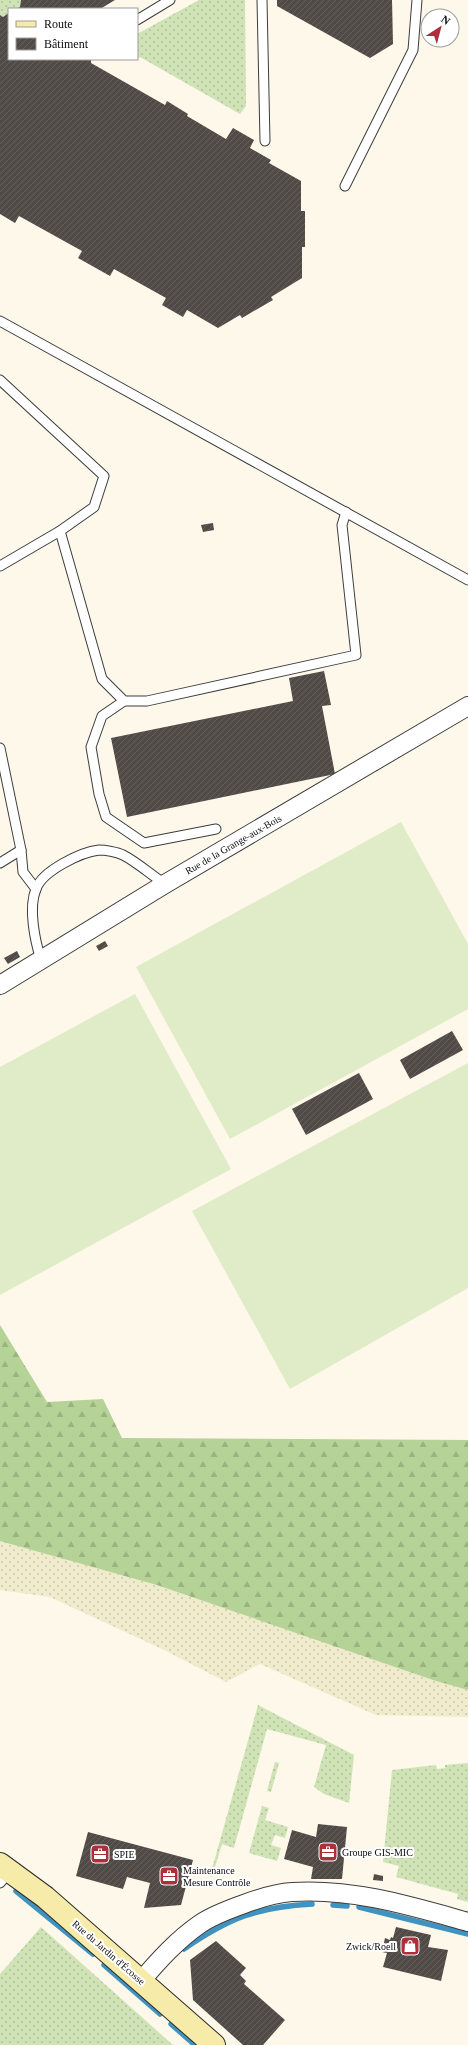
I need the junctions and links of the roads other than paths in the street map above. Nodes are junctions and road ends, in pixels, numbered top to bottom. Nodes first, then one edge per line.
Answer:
1 (170, 0) edge
2 (262, 0) edge
3 (417, 0) edge
4 (138, 19) edge
5 (265, 140) dead end
6 (345, 186) dead end
7 (0, 321) edge
8 (0, 380) edge
9 (346, 512) junction
10 (60, 531) junction
11 (0, 566) edge
12 (468, 580) edge
13 (124, 701) junction
14 (468, 706) edge
15 (0, 748) edge
16 (216, 829) dead end
17 (22, 850) junction
18 (0, 863) edge
19 (165, 884) junction
20 (36, 889) junction
21 (41, 960) junction
22 (0, 985) edge
23 (4, 1873) edge
24 (468, 1922) edge
25 (141, 1981) junction
26 (214, 2045) edge

1 - 4 lane
2 - 5 lane
3 - 6 lane
7 - 9 lane
8 - 10 lane
9 - 12 lane
9 - 13 lane
10 - 11 lane
10 - 13 lane
13 - 16 lane
14 - 19 street, Rue de la Grange-aux-Bois
15 - 17 lane
17 - 18 lane
17 - 20 lane
19 - 20 lane
19 - 21 street, Rue de la Grange-aux-Bois
20 - 21 lane
21 - 22 street, Rue de la Grange-aux-Bois
23 - 25 street, Rue du Jardin d'Écosse
24 - 25 street
25 - 26 street, Rue du Jardin d'Écosse

